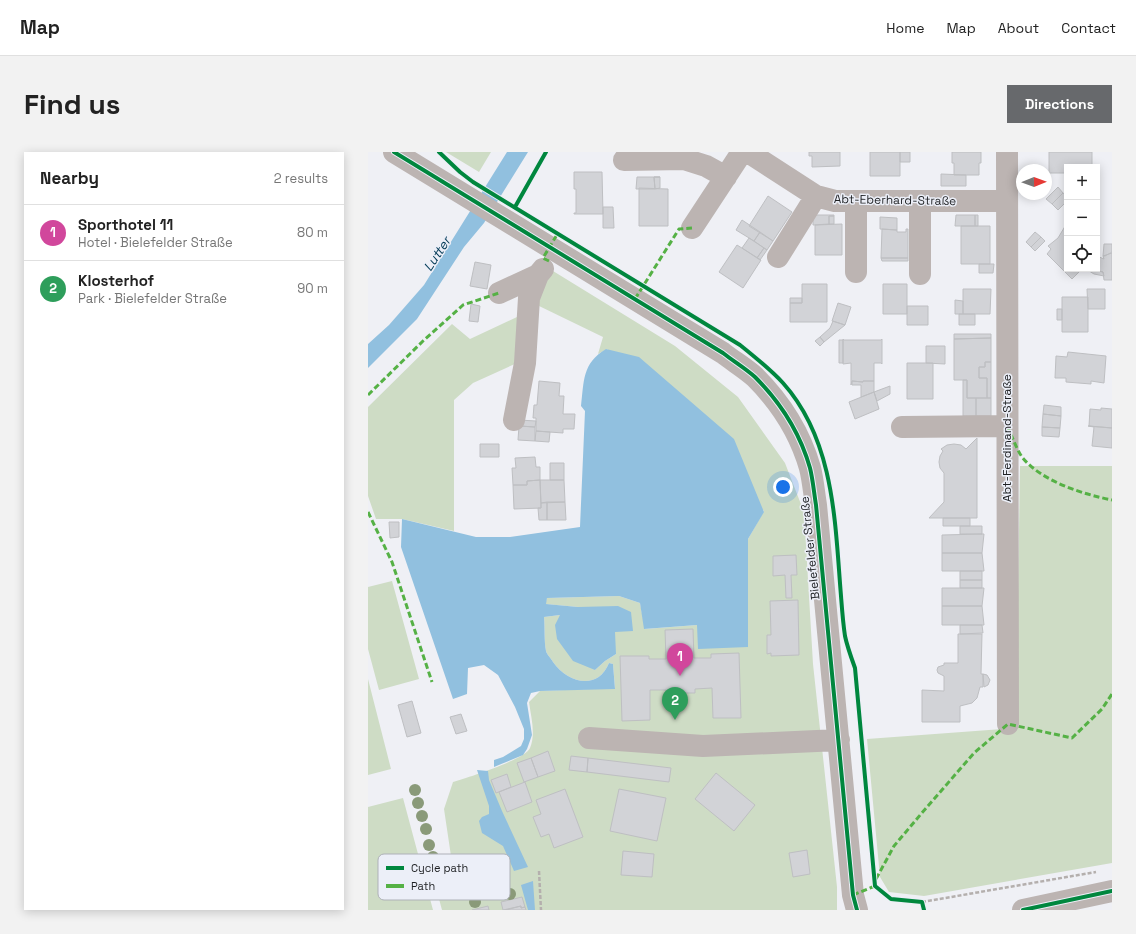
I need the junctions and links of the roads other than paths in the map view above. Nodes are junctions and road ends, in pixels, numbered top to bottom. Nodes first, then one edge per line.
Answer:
1 (394, 152) edge
2 (742, 152) edge
3 (748, 152) edge
4 (1007, 152) edge
5 (624, 160) dead end
6 (726, 178) junction
7 (816, 196) junction
8 (1007, 201) junction
9 (856, 202) junction
10 (920, 202) junction
11 (692, 228) dead end
12 (557, 251) junction
13 (778, 257) dead end
14 (856, 272) dead end
15 (920, 274) dead end
16 (538, 275) junction
17 (499, 293) dead end
18 (514, 420) dead end
19 (1007, 426) junction
20 (902, 427) dead end
21 (1008, 724) dead end
22 (589, 738) dead end
23 (839, 740) junction
24 (1112, 891) edge
25 (857, 910) edge
26 (1023, 910) edge

1 - 12 street, Bielefelder Straße
2 - 6 street
3 - 7 street, Abt-Eberhard-Straße
4 - 8 street, Abt-Ferdinand-Straße
5 - 6 street
6 - 11 street
7 - 9 street, Abt-Eberhard-Straße
7 - 13 street
8 - 10 street, Abt-Eberhard-Straße
8 - 19 street, Abt-Ferdinand-Straße
9 - 10 street, Abt-Eberhard-Straße
9 - 14 street
10 - 15 street
12 - 16 street
12 - 23 street, Bielefelder Straße
16 - 17 street
16 - 18 street
19 - 20 street
19 - 21 street, Abt-Ferdinand-Straße
22 - 23 street
23 - 25 street, Bielefelder Straße
24 - 26 street

